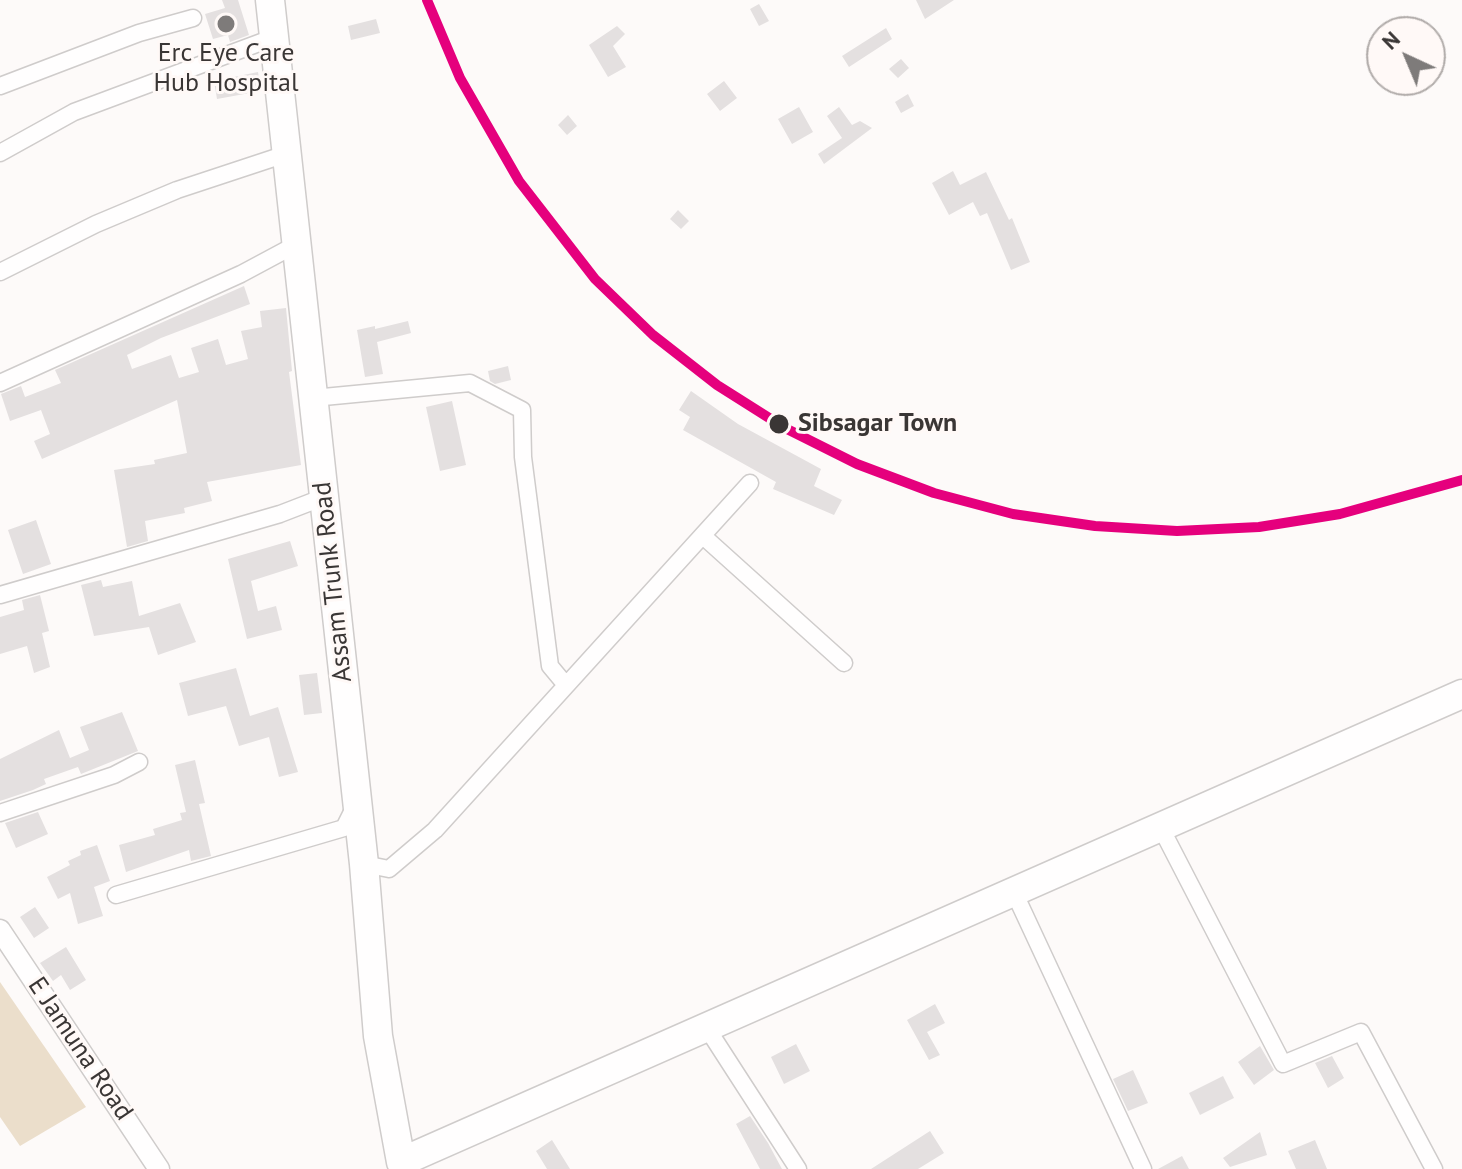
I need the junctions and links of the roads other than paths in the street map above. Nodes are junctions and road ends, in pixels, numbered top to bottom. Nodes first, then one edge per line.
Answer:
1 (270, 0) edge
2 (193, 18) dead end
3 (275, 37) junction
4 (0, 86) edge
5 (0, 153) edge
6 (286, 154) junction
7 (297, 244) junction
8 (0, 272) edge
9 (0, 383) edge
10 (313, 398) junction
11 (750, 483) dead end
12 (324, 497) junction
13 (703, 536) junction
14 (0, 595) edge
15 (844, 663) dead end
16 (565, 684) junction
17 (1462, 694) edge
18 (139, 762) dead end
19 (356, 805) junction
20 (0, 813) edge
21 (1160, 826) junction
22 (364, 864) junction
23 (1014, 892) junction
24 (116, 895) dead end
25 (0, 930) edge
26 (705, 1025) junction
27 (159, 1169) edge
28 (798, 1169) edge
29 (1143, 1169) edge
30 (1434, 1169) edge

1 - 3 highway, Assam Trunk Road
2 - 4 street
3 - 5 street
3 - 6 highway, Assam Trunk Road
6 - 7 highway, Assam Trunk Road
6 - 8 street
7 - 9 street
7 - 10 highway, Assam Trunk Road
10 - 12 highway, Assam Trunk Road
10 - 16 street
11 - 13 street
12 - 14 street
12 - 19 highway, Assam Trunk Road
13 - 15 street
13 - 16 street
16 - 22 street
17 - 21 highway
18 - 20 street
19 - 22 highway, Assam Trunk Road
19 - 24 street
21 - 23 highway
21 - 30 street
22 - 26 highway, Assam Trunk Road
23 - 26 highway
23 - 29 street
25 - 27 street, E Jamuna Road
26 - 28 street

